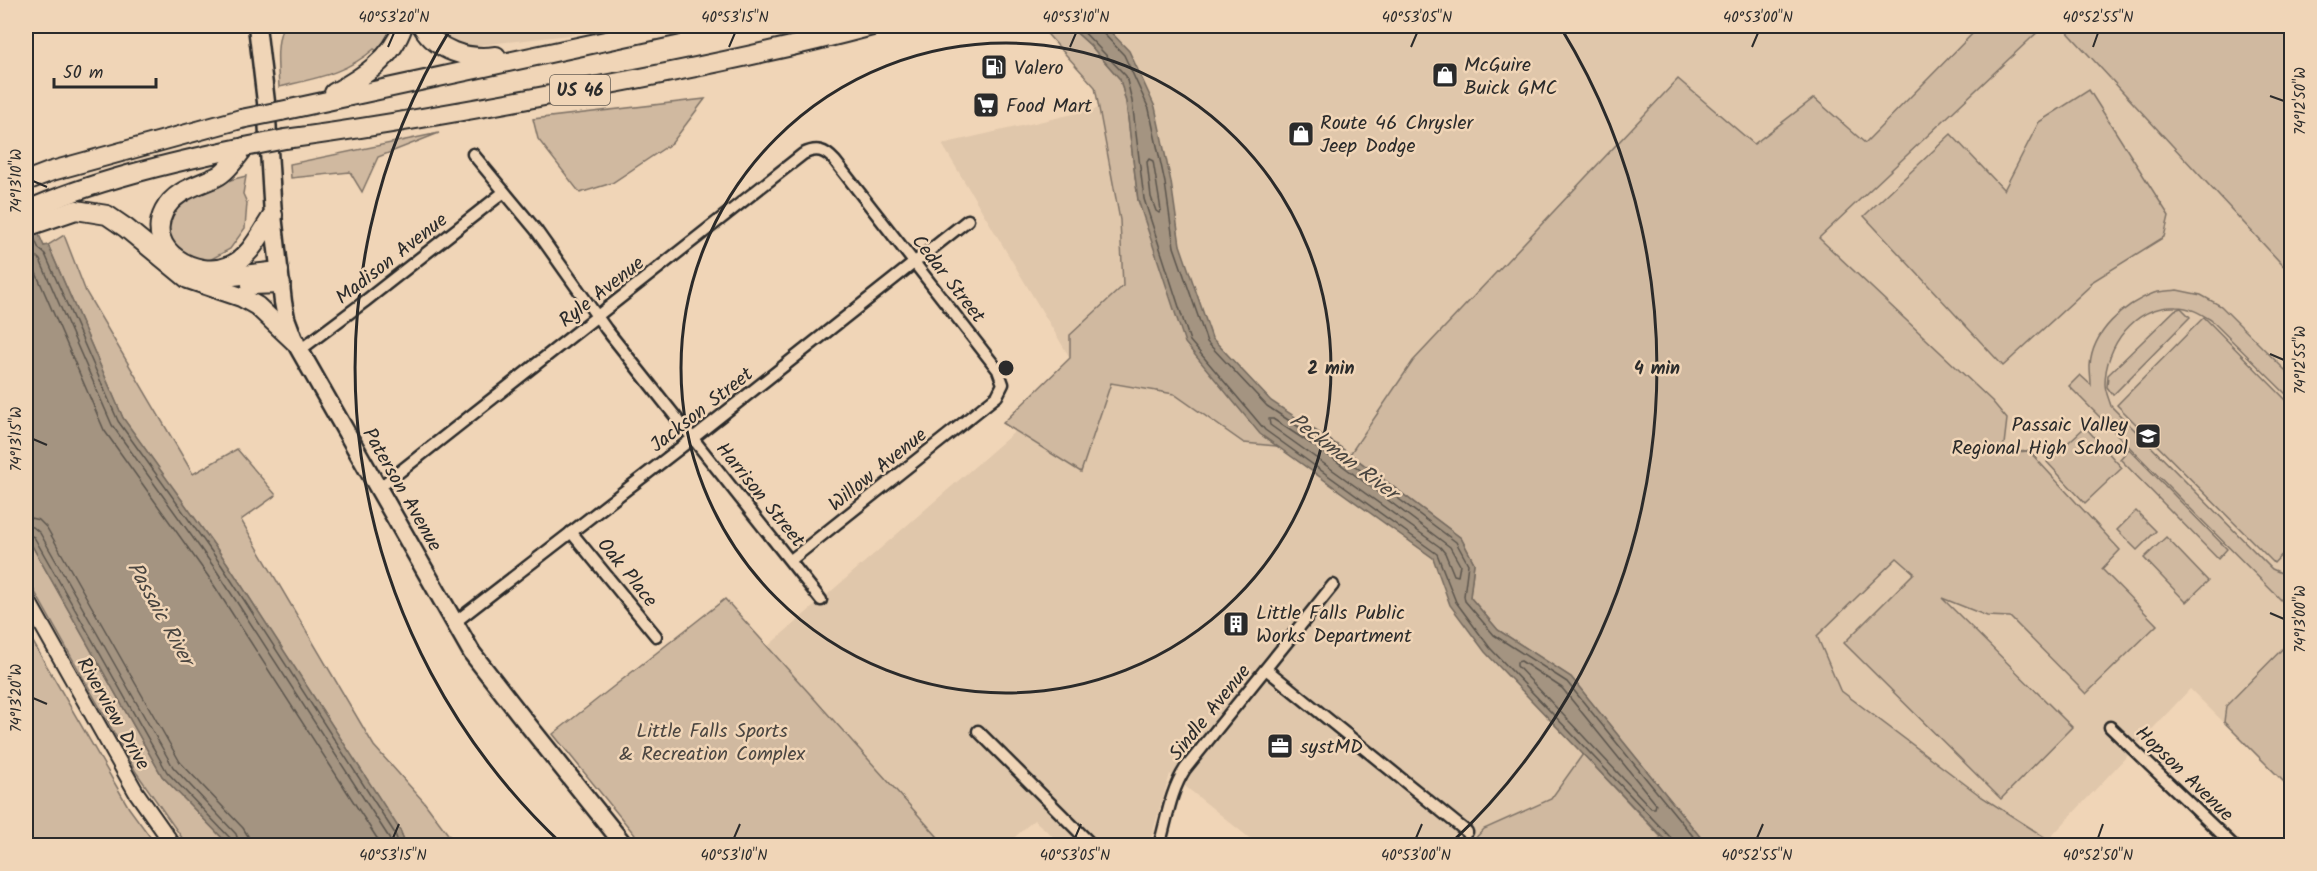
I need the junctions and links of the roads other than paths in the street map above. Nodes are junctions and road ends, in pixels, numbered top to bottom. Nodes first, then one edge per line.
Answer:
1 (257, 26) edge
2 (403, 26) edge
3 (422, 26) edge
4 (675, 26) edge
5 (872, 26) edge
6 (581, 46) junction
7 (315, 104) junction
8 (273, 107) junction
9 (245, 147) junction
10 (473, 154) dead end
11 (844, 173) joint
12 (26, 181) edge
13 (504, 192) junction
14 (26, 211) edge
15 (273, 215) junction
16 (968, 220) dead end
17 (26, 227) edge
18 (915, 264) junction
19 (280, 277) junction
20 (212, 279) junction
21 (598, 316) junction
22 (298, 346) junction
23 (985, 406) joint
24 (693, 438) junction
25 (379, 488) junction
26 (571, 532) junction
27 (791, 560) junction
28 (1333, 585) dead end
29 (26, 597) edge
30 (821, 600) dead end
31 (454, 624) junction
32 (656, 636) dead end
33 (1266, 669) junction
34 (2110, 727) dead end
35 (978, 731) dead end
36 (1467, 832) dead end
37 (174, 846) edge
38 (625, 846) edge
39 (1093, 846) edge
40 (1160, 846) edge
41 (2234, 846) edge

1 - 8 main road, Paterson Avenue
2 - 7 highway
3 - 6 highway
4 - 6 highway, US 46
5 - 9 highway, US 46, bridge
6 - 7 highway, US 46
7 - 8 highway, US 46
8 - 12 highway, US 46, bridge
8 - 15 main road, Paterson Avenue
9 - 14 highway, US 46
9 - 20 highway
10 - 13 street, Harrison Street
11 - 18 street, Cedar Street
11 - 21 street, Ryle Avenue
13 - 21 street, Harrison Street
13 - 22 street, Madison Avenue
15 - 19 main road, Paterson Avenue
15 - 20 highway
16 - 18 street, Jackson Street
17 - 20 highway
18 - 23 street, Cedar Street
18 - 24 street, Jackson Street
19 - 20 highway
19 - 22 main road, Paterson Avenue
20 - 22 highway
21 - 24 street, Harrison Street
21 - 25 street, Ryle Avenue
22 - 25 main road, Paterson Avenue
23 - 27 street, Willow Avenue
24 - 26 street, Jackson Street
24 - 27 street, Harrison Street
25 - 31 main road, Paterson Avenue
26 - 31 street, Jackson Street
26 - 32 street, Oak Place
27 - 30 street, Harrison Street
28 - 33 street, Sindle Avenue
29 - 37 street, Riverview Drive
31 - 38 main road, Paterson Avenue
33 - 36 street
33 - 40 street, Sindle Avenue
34 - 41 street, Hopson Avenue
35 - 39 street

